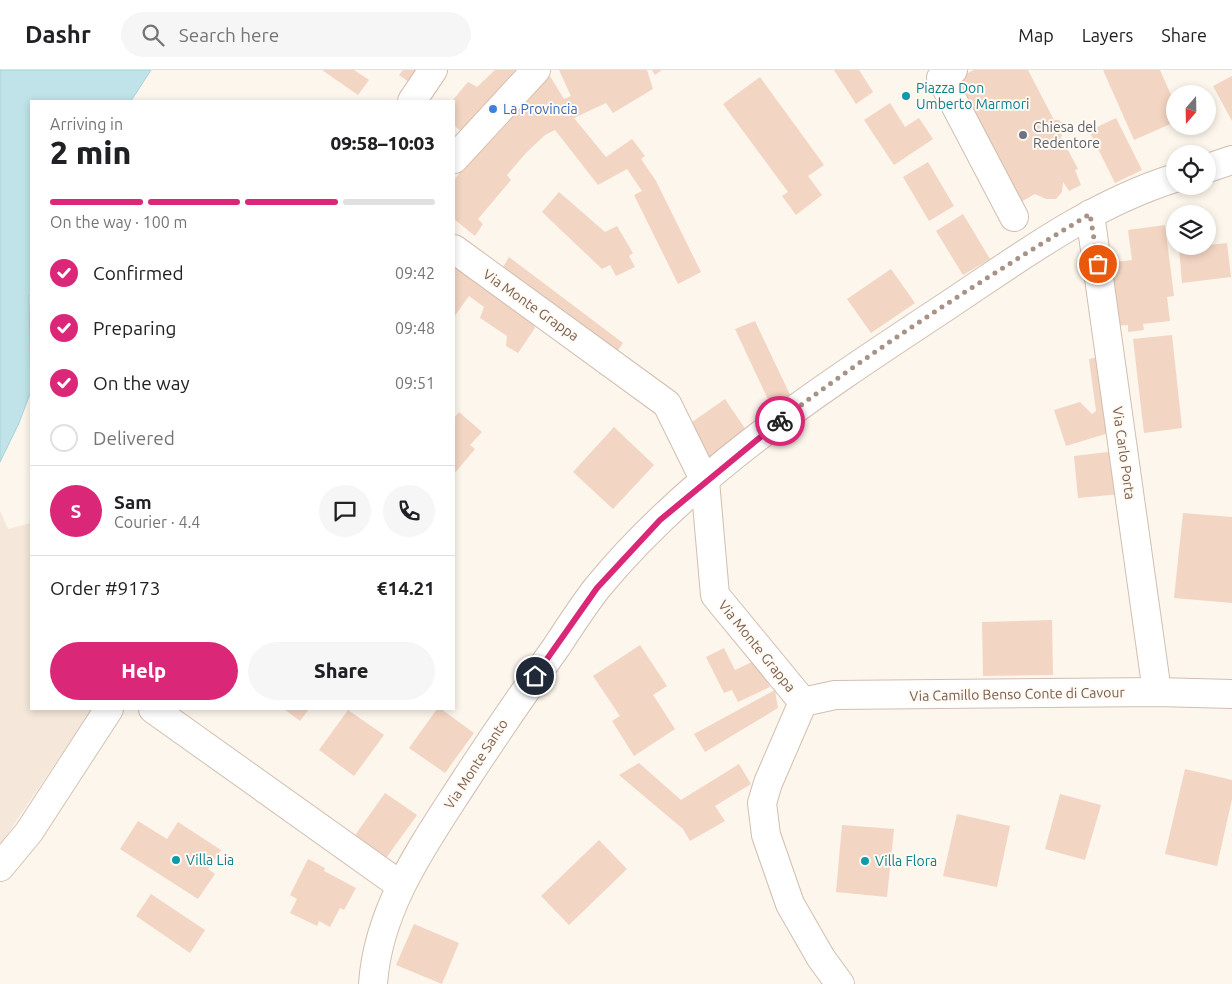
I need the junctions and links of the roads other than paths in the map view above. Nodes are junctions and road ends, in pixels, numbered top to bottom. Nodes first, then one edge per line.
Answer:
1 (433, 70) edge
2 (536, 70) edge
3 (953, 70) edge
4 (414, 98) edge
5 (455, 158) edge
6 (1232, 160) edge
7 (1216, 165) edge
8 (1166, 181) edge
9 (1090, 214) junction
10 (1014, 218) dead end
11 (455, 250) edge
12 (705, 481) junction
13 (1157, 692) junction
14 (1232, 694) edge
15 (803, 702) junction
16 (107, 710) edge
17 (154, 710) edge
18 (0, 867) edge
19 (400, 885) junction
20 (373, 984) edge
21 (840, 984) edge

1 - 4 street
2 - 5 street
3 - 10 street
6 - 7 street
8 - 9 street, Via Monte Santo
9 - 12 street, Via Monte Santo
9 - 13 street, Via Carlo Porta
11 - 12 street, Via Monte Grappa
12 - 15 street, Via Monte Grappa
12 - 19 street, Via Monte Santo
13 - 14 street, Via Camillo Benso Conte di Cavour
13 - 15 street, Via Camillo Benso Conte di Cavour
15 - 21 street, Via Monte Grappa
16 - 18 street
17 - 19 street
19 - 20 street, Via Monte Santo

